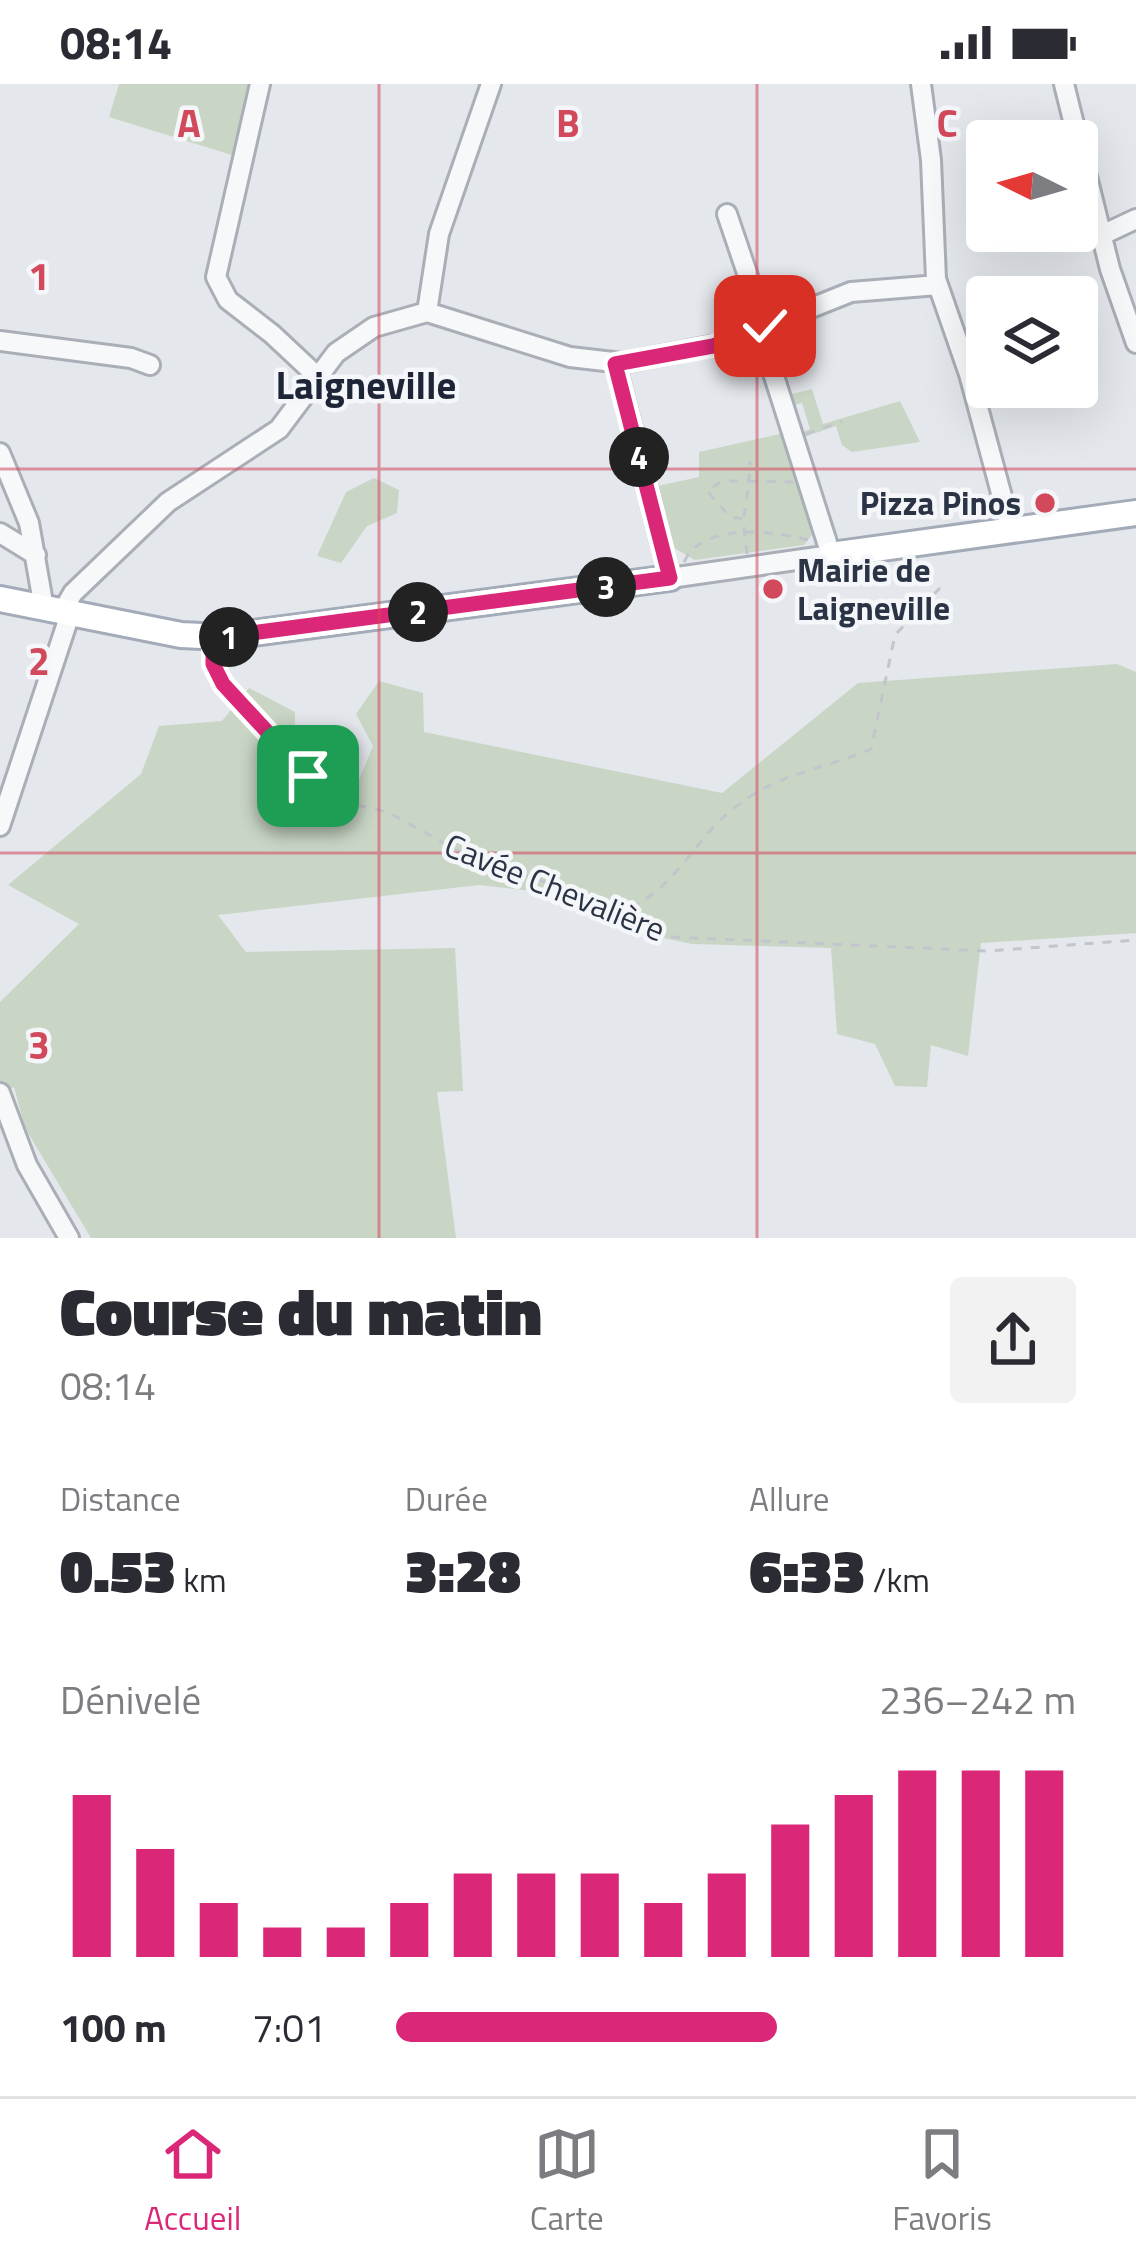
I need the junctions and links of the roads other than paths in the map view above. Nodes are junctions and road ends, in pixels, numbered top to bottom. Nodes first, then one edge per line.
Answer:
1 (260, 84) edge
2 (491, 84) edge
3 (921, 84) edge
4 (1064, 84) edge
5 (727, 214) dead end
6 (1136, 220) edge
7 (1102, 236) junction
8 (938, 285) junction
9 (427, 312) junction
10 (762, 328) junction
11 (0, 341) edge
12 (1136, 343) edge
13 (615, 364) junction
14 (150, 365) dead end
15 (319, 378) junction
16 (0, 453) edge
17 (1136, 513) edge
18 (1011, 530) junction
19 (0, 533) edge
20 (829, 550) junction
21 (36, 555) junction
22 (678, 577) junction
23 (0, 599) edge
24 (59, 611) junction
25 (0, 826) edge
26 (0, 1094) edge
27 (69, 1238) edge

1 - 15 street
2 - 9 street
3 - 8 street
4 - 7 street
5 - 10 street
6 - 7 street
7 - 12 street
8 - 10 street
8 - 18 street
9 - 13 street
9 - 15 street
10 - 13 street
10 - 20 street
11 - 14 street
13 - 22 street
15 - 24 street
16 - 21 street
17 - 18 main road
18 - 20 main road
19 - 21 street
20 - 22 street
21 - 24 street
22 - 24 main road
23 - 24 main road
24 - 25 street
26 - 27 street

